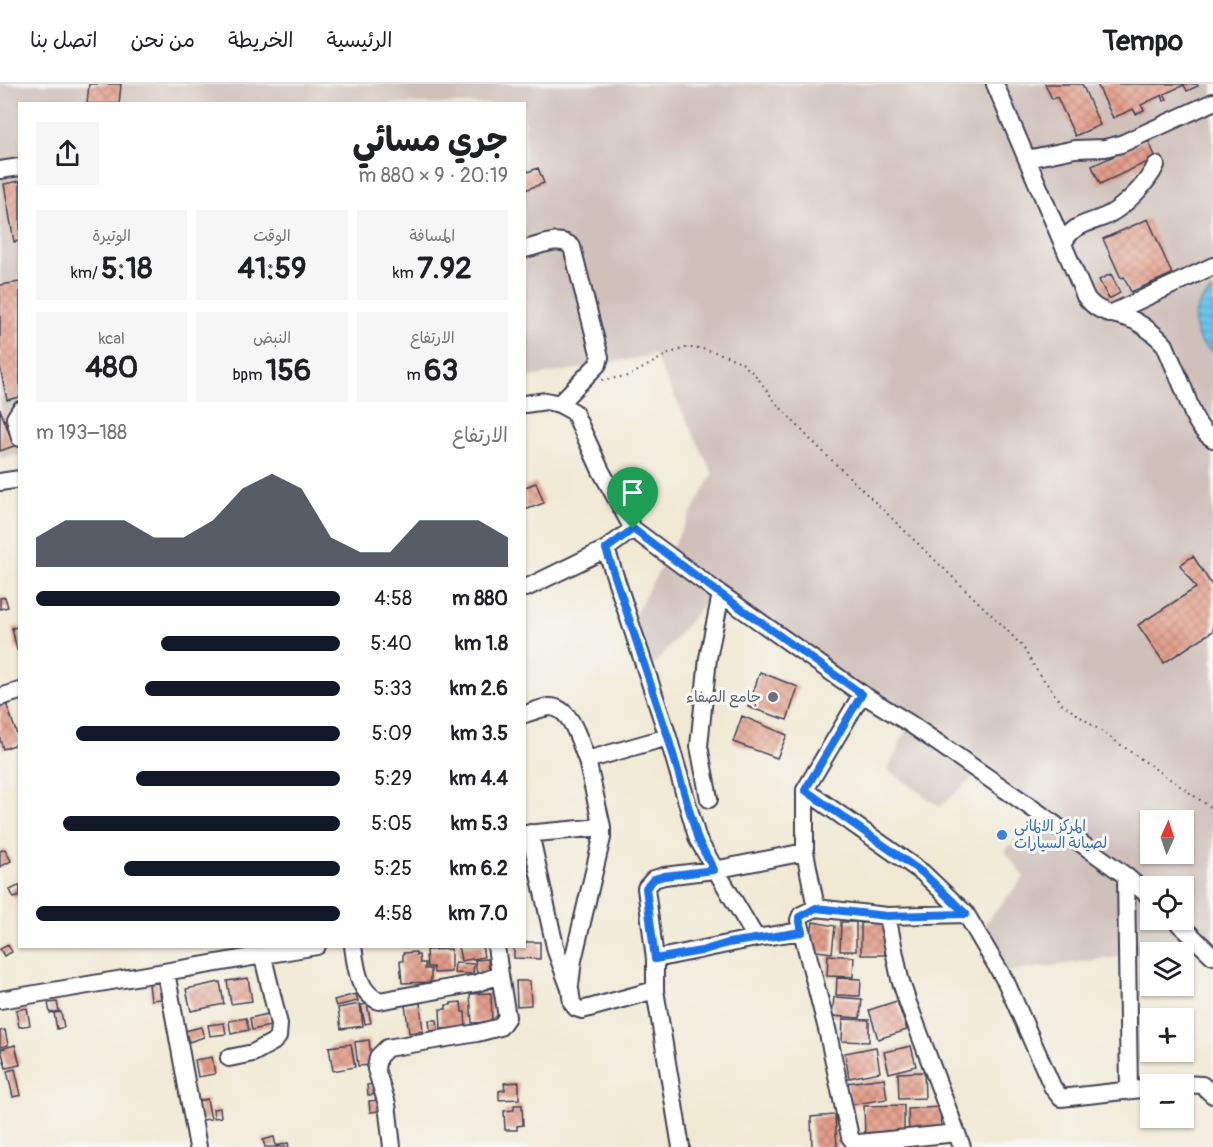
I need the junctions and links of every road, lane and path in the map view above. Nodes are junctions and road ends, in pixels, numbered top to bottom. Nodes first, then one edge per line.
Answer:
1 (995, 84) edge
2 (1213, 102) edge
3 (1027, 159) junction
4 (1156, 165) dead end
5 (18, 167) edge
6 (0, 170) edge
7 (1063, 245) junction
8 (526, 249) edge
9 (1213, 266) edge
10 (1110, 314) junction
11 (581, 381) junction
12 (526, 404) edge
13 (559, 404) junction
14 (18, 413) edge
15 (18, 430) edge
16 (1213, 439) edge
17 (18, 479) edge
18 (0, 482) edge
19 (633, 529) junction
20 (606, 549) junction
21 (526, 588) edge
22 (721, 594) junction
23 (18, 692) edge
24 (862, 694) junction
25 (0, 697) edge
26 (526, 714) edge
27 (668, 737) junction
28 (587, 760) junction
29 (805, 790) junction
30 (710, 800) dead end
31 (1213, 809) edge
32 (602, 827) junction
33 (527, 834) edge
34 (805, 852) junction
35 (714, 870) junction
36 (1126, 876) junction
37 (1140, 888) edge
38 (816, 908) junction
39 (966, 914) junction
40 (887, 916) junction
41 (1186, 930) edge
42 (802, 932) junction
43 (756, 938) junction
44 (353, 948) edge
45 (496, 948) edge
46 (294, 949) edge
47 (1213, 956) edge
48 (262, 957) junction
49 (655, 959) junction
50 (166, 972) junction
51 (500, 975) junction
52 (570, 989) junction
53 (655, 990) junction
54 (0, 1000) edge
55 (229, 1058) dead end
56 (1194, 1085) edge
57 (1140, 1089) edge
58 (1129, 1091) junction
59 (1213, 1095) edge
60 (960, 1140) edge
61 (198, 1147) edge
62 (392, 1147) edge
63 (681, 1147) edge

1 - 3 street
2 - 3 street
3 - 7 street
4 - 7 street
5 - 6 street
7 - 10 street
8 - 11 street
9 - 10 street
10 - 16 street
11 - 13 street
11 - 31 path
12 - 13 street
13 - 19 street
14 - 15 street
17 - 18 street
19 - 20 street
19 - 22 street
20 - 21 street
20 - 27 street
22 - 24 street
22 - 30 street
23 - 25 street
24 - 29 street
24 - 36 street
26 - 28 street
27 - 28 street
27 - 35 street
28 - 32 street
29 - 34 street
29 - 39 street
32 - 33 street
32 - 52 street
33 - 52 street
34 - 35 street
34 - 38 street
35 - 43 street
35 - 49 street
36 - 37 street
36 - 58 street
38 - 40 street
38 - 42 street
39 - 40 street
39 - 58 street
40 - 60 street
41 - 47 street
42 - 43 street
42 - 60 street
43 - 49 street
44 - 51 street
45 - 51 street
46 - 48 street
48 - 50 street
48 - 55 street
49 - 53 street
50 - 54 street
50 - 61 street
51 - 62 street
52 - 53 street
53 - 63 street
56 - 59 street
57 - 58 street

